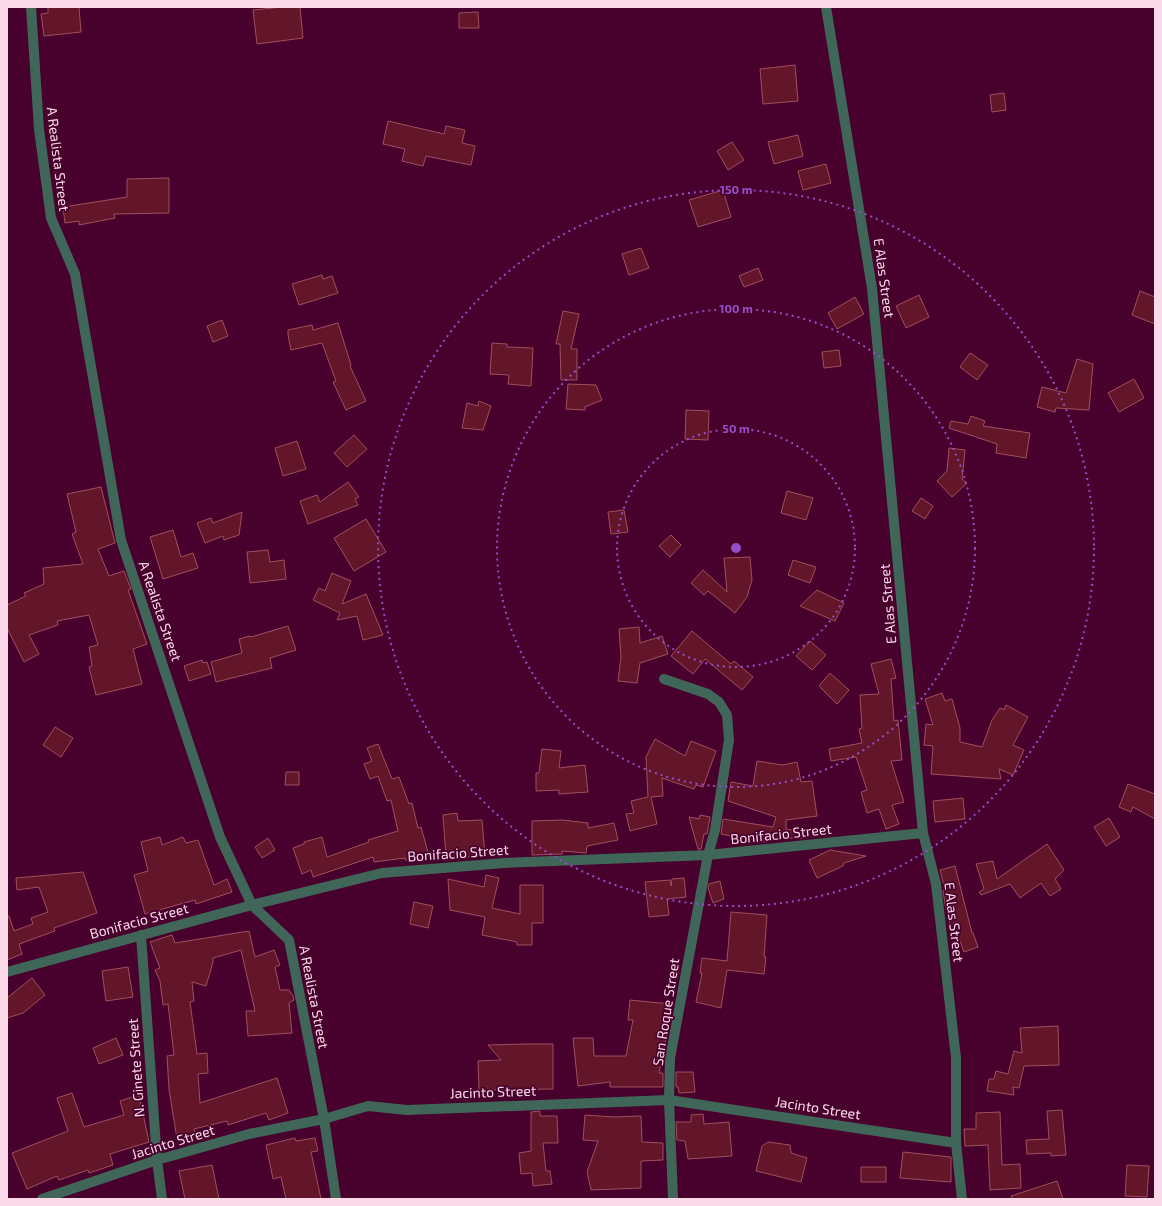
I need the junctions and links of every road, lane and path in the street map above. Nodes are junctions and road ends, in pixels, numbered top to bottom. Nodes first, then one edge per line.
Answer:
1 (31, 7) edge
2 (826, 7) edge
3 (664, 679) dead end
4 (923, 833) junction
5 (708, 855) junction
6 (252, 905) junction
7 (141, 935) junction
8 (7, 972) edge
9 (669, 1100) junction
10 (324, 1119) junction
11 (956, 1144) junction
12 (157, 1160) junction
13 (42, 1199) edge
14 (162, 1199) edge
15 (336, 1199) edge
16 (673, 1199) edge
17 (962, 1199) edge

1 - 6 street, A Realista Street
2 - 4 street, E Alas Street
3 - 5 street, San Roque Street
4 - 5 street, Bonifacio Street
4 - 11 street, E Alas Street
5 - 6 street, Bonifacio Street
5 - 9 street, San Roque Street
6 - 7 street, Bonifacio Street
6 - 10 street, A Realista Street
7 - 8 street, Bonifacio Street
7 - 12 street, N. Ginete Street
9 - 10 street, Jacinto Street
9 - 11 street, Jacinto Street
9 - 16 street, San Roque Street
10 - 12 street, Jacinto Street
10 - 15 street, A Realista Street
11 - 17 street, E Alas Street
12 - 13 street, Jacinto Street
12 - 14 street, N. Ginete Street

